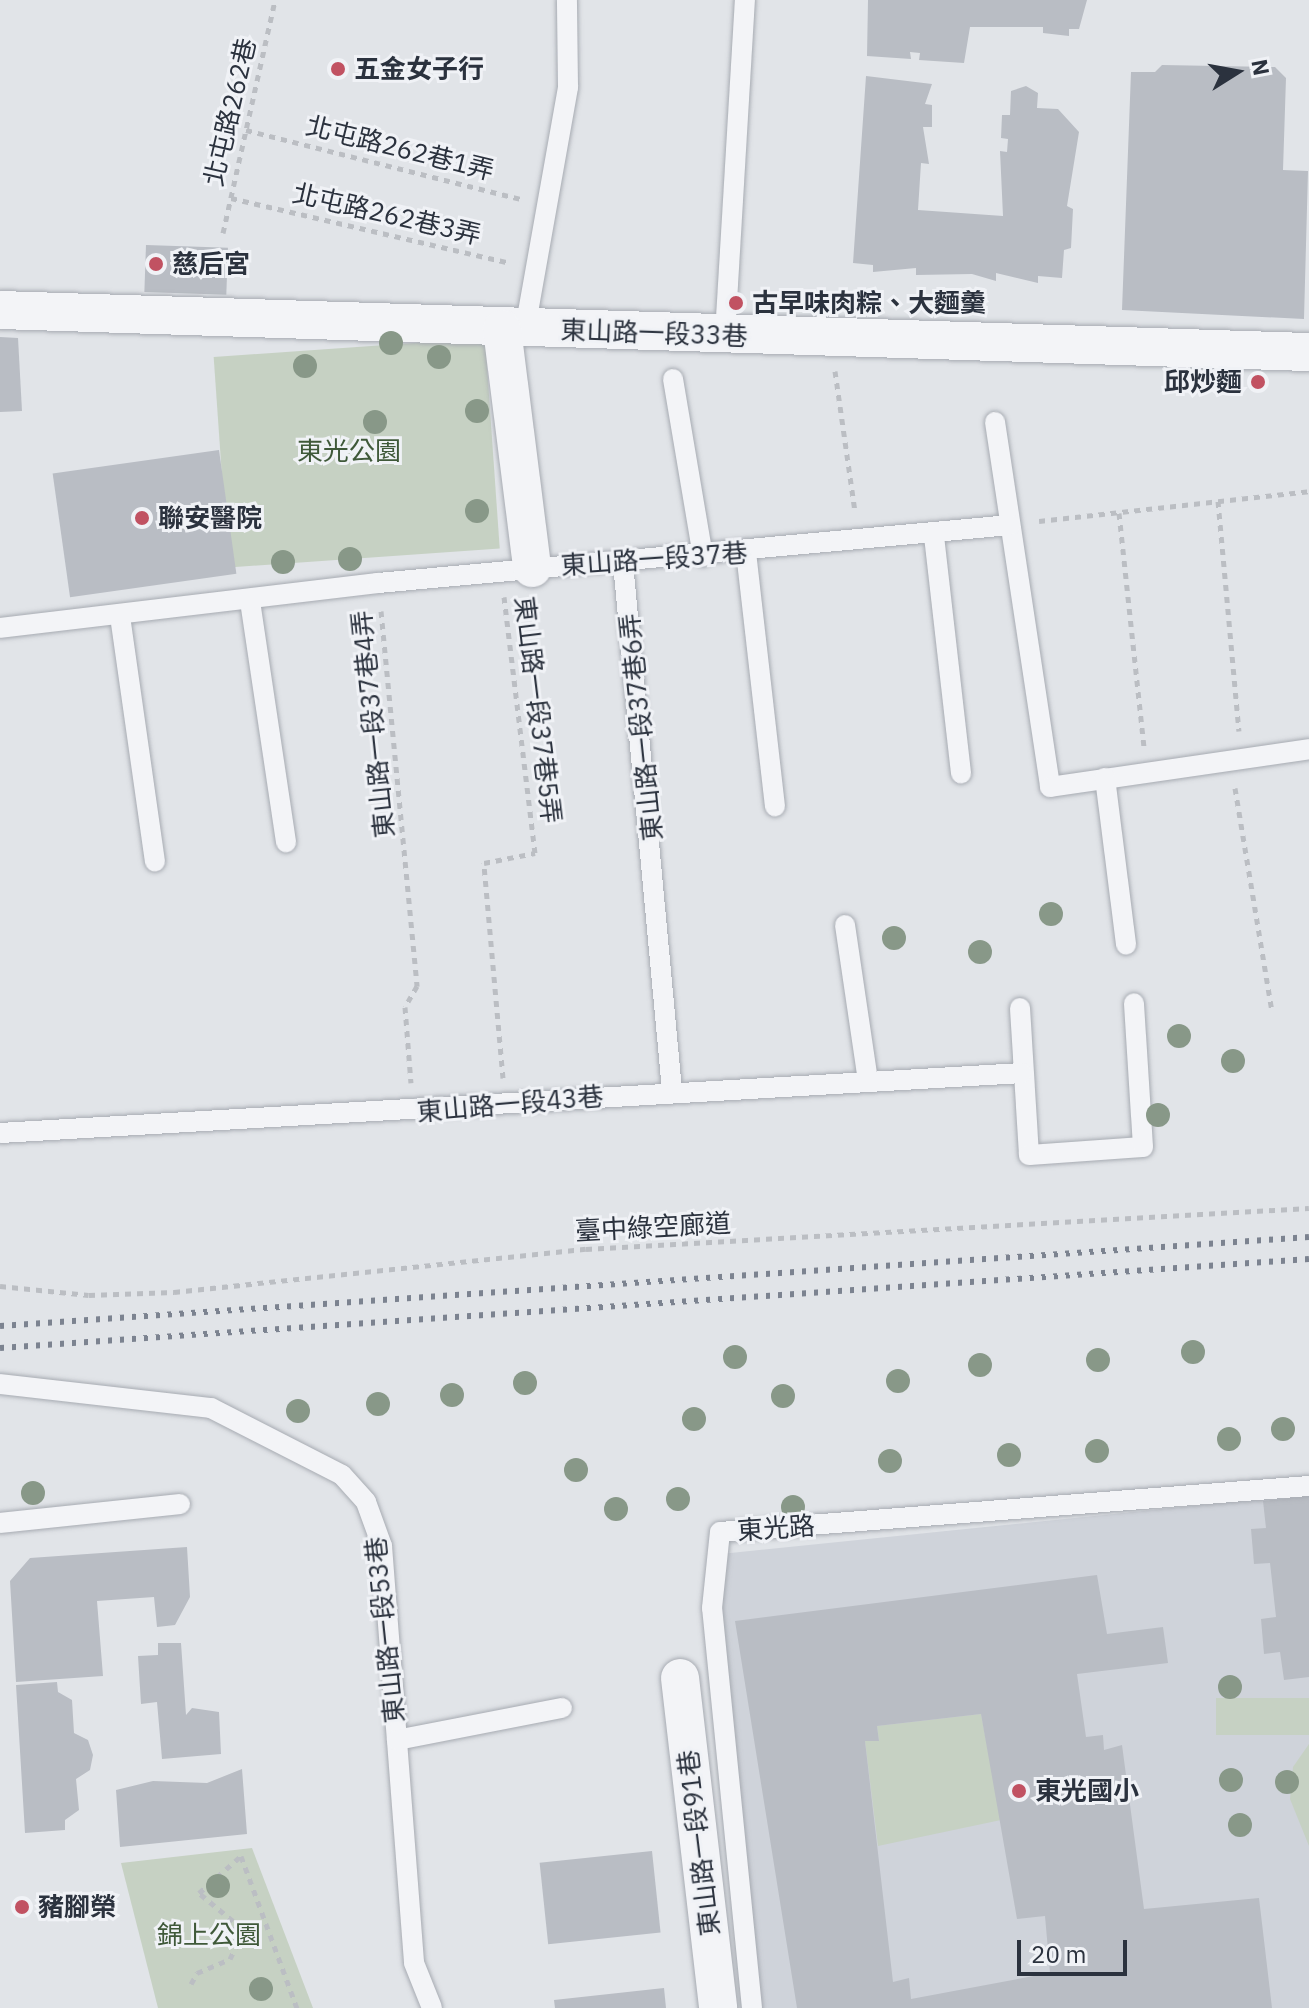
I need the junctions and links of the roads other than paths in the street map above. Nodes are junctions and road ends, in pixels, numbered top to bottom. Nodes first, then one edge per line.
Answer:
1 (567, 0) edge
2 (745, 0) edge
3 (0, 310) edge
4 (513, 329) junction
5 (725, 335) junction
6 (1309, 352) edge
7 (673, 379) dead end
8 (995, 422) dead end
9 (1010, 525) junction
10 (934, 536) junction
11 (746, 552) junction
12 (703, 556) junction
13 (623, 563) junction
14 (516, 570) junction
15 (250, 601) junction
16 (120, 616) junction
17 (0, 628) edge
18 (1309, 749) edge
19 (961, 773) dead end
20 (1105, 778) junction
21 (775, 806) dead end
22 (286, 842) dead end
23 (155, 862) dead end
24 (845, 925) dead end
25 (1126, 945) dead end
26 (1134, 1003) dead end
27 (1020, 1008) dead end
28 (1021, 1073) junction
29 (868, 1080) junction
30 (672, 1090) junction
31 (0, 1133) edge
32 (0, 1384) edge
33 (1309, 1486) edge
34 (180, 1504) dead end
35 (0, 1523) edge
36 (680, 1678) dead end
37 (562, 1708) dead end
38 (397, 1740) junction
39 (432, 2008) edge
40 (718, 2008) edge
41 (752, 2008) edge

1 - 4 lane
2 - 5 lane
3 - 4 street, 東山路一段33巷
4 - 5 street, 東山路一段33巷
4 - 14 street
5 - 6 street, 東山路一段33巷
7 - 12 lane
8 - 9 lane
9 - 10 lane, 東山路一段37巷
9 - 20 lane
10 - 11 lane, 東山路一段37巷
10 - 19 lane
11 - 12 lane, 東山路一段37巷
11 - 21 lane
12 - 13 lane, 東山路一段37巷
13 - 14 lane, 東山路一段37巷
13 - 30 lane, 東山路一段37巷6弄
14 - 15 lane, 東山路一段37巷
15 - 16 lane, 東山路一段37巷
15 - 22 lane
16 - 17 lane, 東山路一段37巷
16 - 23 lane
18 - 20 lane
20 - 25 lane
24 - 29 lane
26 - 28 lane
27 - 28 lane
28 - 29 lane, 東山路一段43巷
29 - 30 lane, 東山路一段43巷
30 - 31 lane, 東山路一段43巷
32 - 38 lane, 東山路一段53巷
33 - 41 lane, 東光路
34 - 35 lane
36 - 40 street, 東山路一段91巷
37 - 38 lane
38 - 39 lane, 東山路一段53巷

